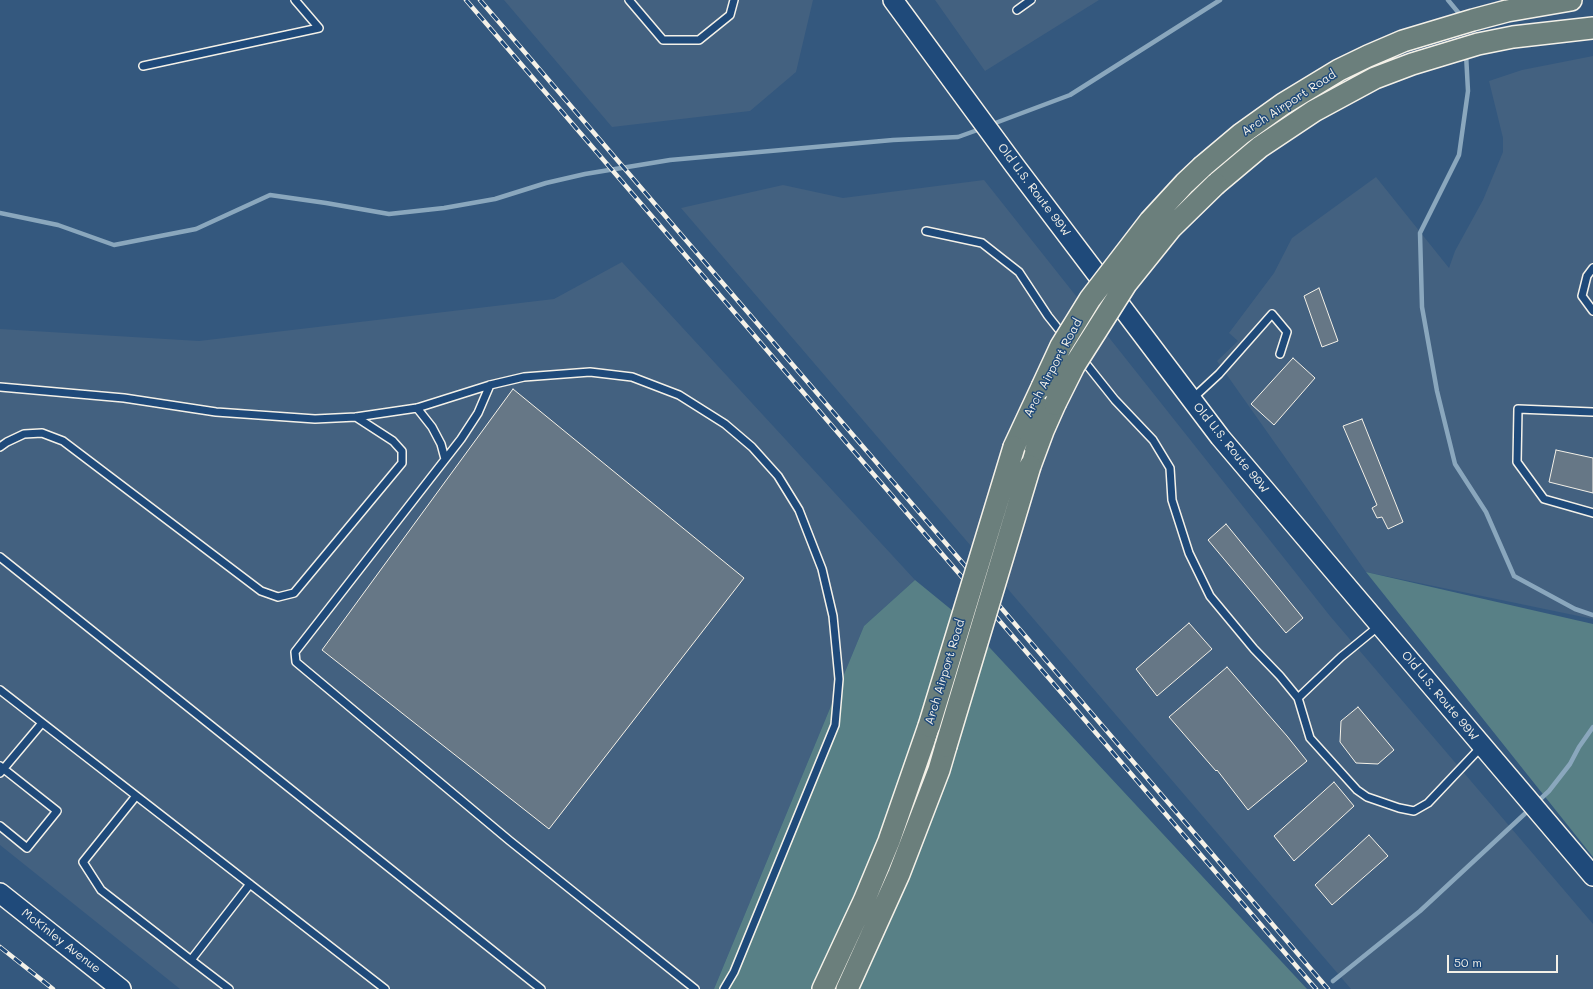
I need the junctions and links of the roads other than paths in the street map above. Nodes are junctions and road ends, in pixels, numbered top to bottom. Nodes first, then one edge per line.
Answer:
1 (295, 0) edge
2 (630, 0) edge
3 (734, 0) edge
4 (893, 0) edge
5 (1031, 0) edge
6 (1571, 0) edge
7 (1018, 10) dead end
8 (1593, 28) edge
9 (143, 66) dead end
10 (926, 231) dead end
11 (1593, 268) edge
12 (1593, 310) edge
13 (1280, 354) dead end
14 (490, 386) junction
15 (0, 387) edge
16 (1192, 399) junction
17 (417, 408) junction
18 (1593, 412) edge
19 (356, 417) junction
20 (0, 447) edge
21 (445, 459) junction
22 (1593, 514) edge
23 (0, 557) edge
24 (1380, 625) junction
25 (0, 690) edge
26 (1298, 698) junction
27 (42, 723) junction
28 (1482, 746) junction
29 (1, 770) edge
30 (136, 796) junction
31 (0, 826) edge
32 (1593, 876) edge
33 (250, 884) junction
34 (0, 893) edge
35 (191, 960) junction
36 (121, 989) edge
37 (229, 989) edge
38 (385, 989) edge
39 (541, 989) edge
40 (695, 989) edge
41 (724, 989) edge
42 (823, 989) edge
43 (847, 989) edge

1 - 9 lane
2 - 3 lane
4 - 16 main road, Old U.S. Route 99W
5 - 7 lane
6 - 42 main road, Arch Airport Road, bridge
8 - 43 main road, Arch Airport Road, bridge
10 - 26 lane
11 - 12 lane
13 - 16 lane
14 - 17 lane
14 - 21 lane
14 - 41 lane
15 - 19 lane
16 - 24 main road, Old U.S. Route 99W
17 - 19 lane
17 - 21 lane
18 - 22 lane
19 - 20 lane
21 - 40 lane
23 - 39 lane
24 - 26 lane
24 - 28 main road, Old U.S. Route 99W
25 - 27 lane
26 - 28 lane
27 - 29 lane
27 - 30 lane
28 - 32 main road, Old U.S. Route 99W
29 - 31 lane
30 - 33 lane
30 - 35 lane
33 - 35 lane
33 - 38 lane
34 - 36 main road, McKinley Avenue
35 - 37 lane

